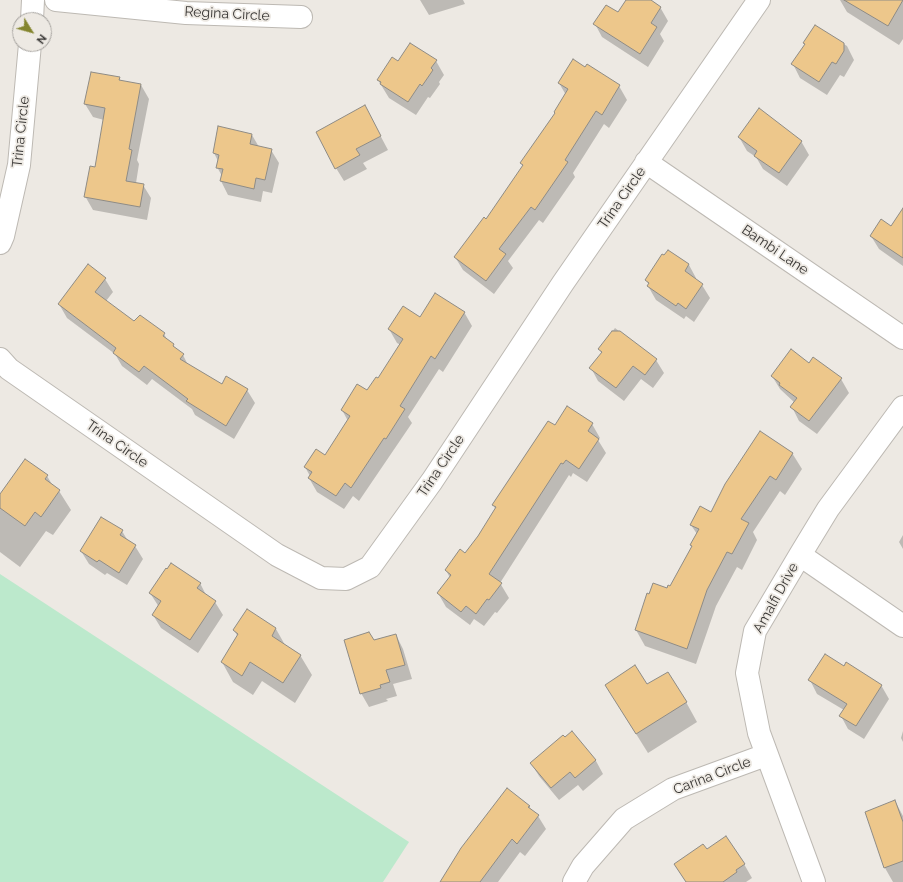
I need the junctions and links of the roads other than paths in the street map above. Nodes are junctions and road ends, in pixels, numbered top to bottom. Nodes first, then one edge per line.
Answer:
1 (33, 0) edge
2 (56, 0) edge
3 (759, 0) edge
4 (32, 12) edge
5 (302, 17) dead end
6 (29, 52) edge
7 (646, 162) junction
8 (0, 243) edge
9 (903, 338) edge
10 (0, 359) edge
11 (903, 407) edge
12 (800, 555) junction
13 (903, 626) edge
14 (766, 755) junction
15 (574, 882) edge
16 (814, 882) edge

1 - 4 street
2 - 5 street, Regina Circle
3 - 7 street, Trina Circle
6 - 8 street, Trina Circle
7 - 9 street, Bambi Lane
7 - 10 street, Trina Circle
11 - 12 street, Amalfi Drive
12 - 13 street
12 - 14 street, Amalfi Drive
14 - 15 street, Carina Circle
14 - 16 street, Amalfi Drive

